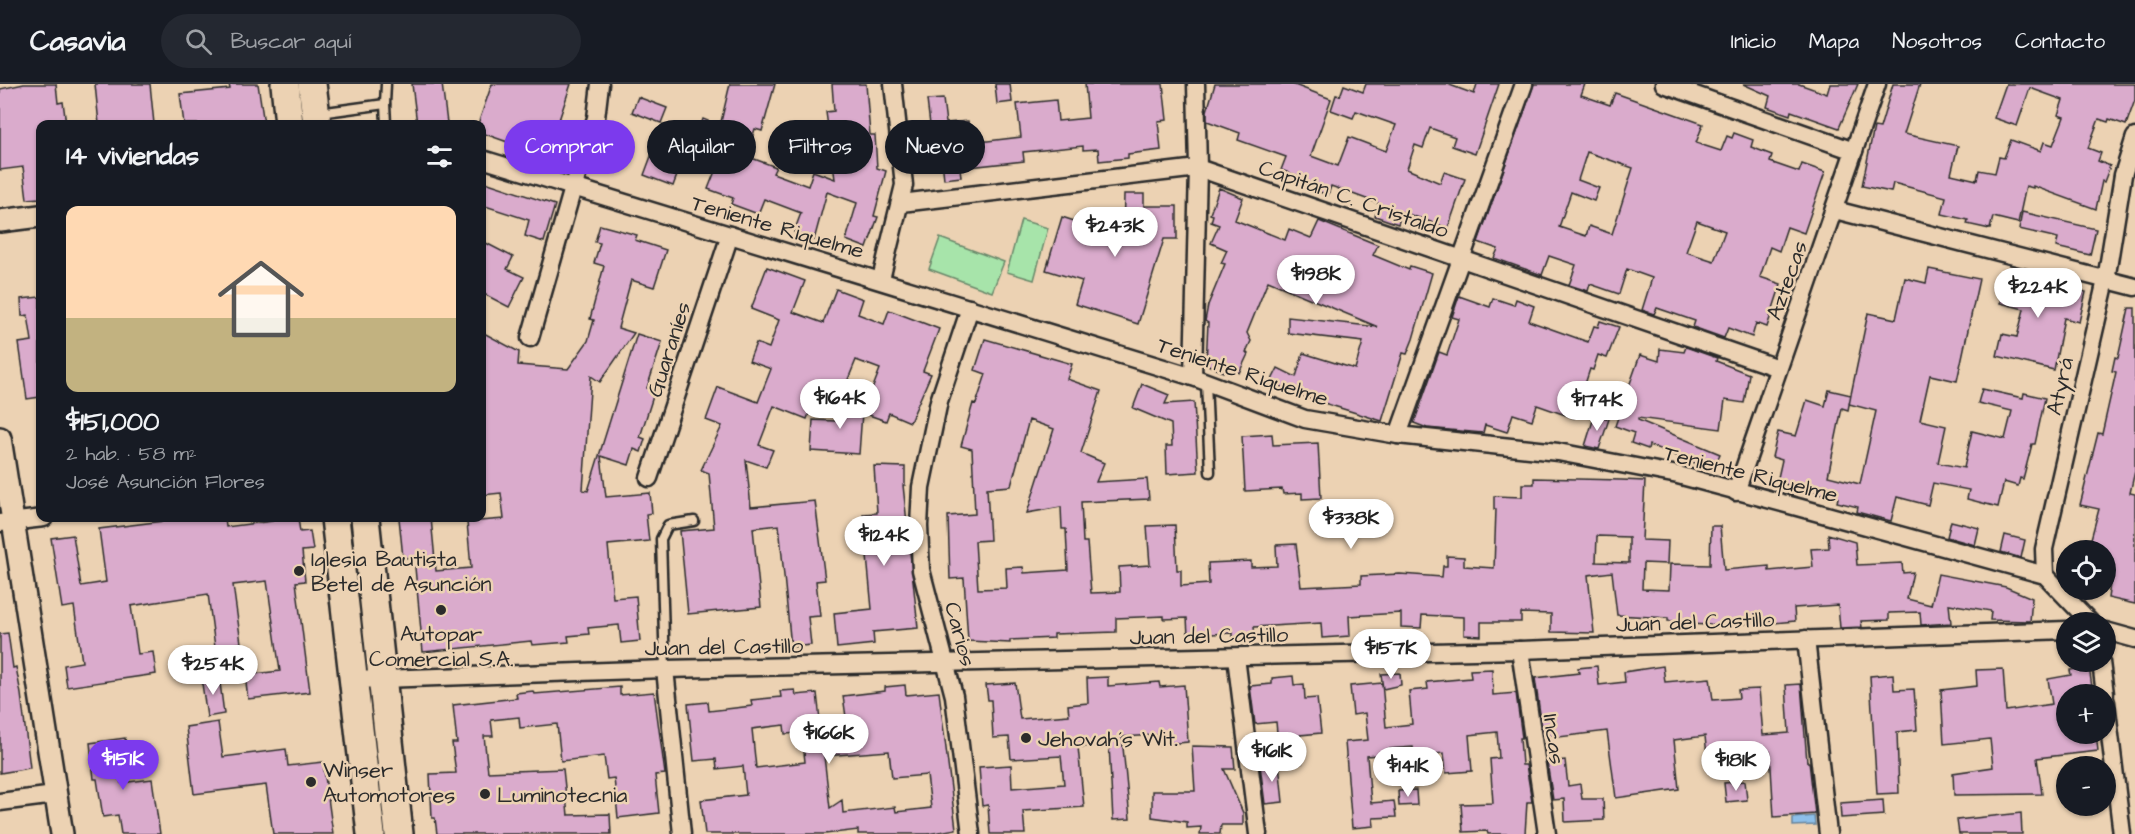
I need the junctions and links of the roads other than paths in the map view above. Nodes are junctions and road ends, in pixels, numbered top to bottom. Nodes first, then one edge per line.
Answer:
1 (285, 84) edge
2 (312, 84) edge
3 (387, 84) edge
4 (600, 84) edge
5 (893, 84) edge
6 (1196, 84) edge
7 (1524, 84) edge
8 (1664, 84) edge
9 (1877, 84) edge
10 (385, 104) junction
11 (317, 119) edge
12 (289, 120) edge
13 (386, 120) edge
14 (2135, 137) edge
15 (1854, 151) junction
16 (486, 160) edge
17 (1198, 168) junction
18 (573, 188) junction
19 (901, 203) junction
20 (1835, 210) junction
21 (36, 216) edge
22 (0, 221) edge
23 (730, 235) junction
24 (1460, 259) junction
25 (881, 279) junction
26 (2106, 280) junction
27 (2135, 287) edge
28 (970, 308) junction
29 (530, 338) dead end
30 (1778, 368) junction
31 (1200, 380) junction
32 (1398, 435) junction
33 (0, 438) edge
34 (1210, 472) dead end
35 (649, 478) dead end
36 (1736, 492) junction
37 (36, 519) edge
38 (694, 521) dead end
39 (7, 522) edge
40 (335, 522) edge
41 (365, 522) edge
42 (2045, 575) junction
43 (2080, 612) edge
44 (2056, 630) edge
45 (2116, 634) edge
46 (1806, 639) junction
47 (2135, 639) edge
48 (1520, 651) junction
49 (1236, 657) junction
50 (947, 663) junction
51 (665, 669) junction
52 (381, 679) junction
53 (353, 680) junction
54 (2111, 744) edge
55 (56, 795) junction
56 (0, 802) edge
57 (62, 834) edge
58 (371, 834) edge
59 (399, 834) edge
60 (682, 834) edge
61 (971, 834) edge
62 (1258, 834) edge
63 (1547, 834) edge
64 (1828, 834) edge
65 (2122, 834) edge

1 - 12 highway
2 - 11 highway
3 - 10 lane
4 - 18 street
5 - 19 street
6 - 17 street
7 - 24 street
8 - 15 street
9 - 15 street, Aztecas
10 - 11 lane
10 - 13 lane
14 - 26 street, Atyrá
15 - 20 street, Aztecas
16 - 18 street, Teniente Riquelme
17 - 19 street, Capitán C. Cristaldo
17 - 24 street, Capitán C. Cristaldo
17 - 31 street
18 - 23 street, Teniente Riquelme
18 - 29 street
19 - 25 street
20 - 26 street
20 - 30 street, Aztecas
21 - 22 street
23 - 25 street, Teniente Riquelme
23 - 35 street, Guaraníes
24 - 30 street, Capitán C. Cristaldo
24 - 32 street
25 - 28 street, Teniente Riquelme
26 - 27 street
26 - 42 street, Atyrá
28 - 31 street, Teniente Riquelme
28 - 50 street, Carios
30 - 36 street, Aztecas
31 - 32 street, Teniente Riquelme
31 - 34 lane
32 - 36 street, Teniente Riquelme
33 - 39 street
36 - 42 street, Teniente Riquelme
37 - 39 street
38 - 51 lane
39 - 55 street
40 - 53 highway
41 - 52 highway
42 - 43 street
44 - 46 street, Juan del Castillo
45 - 47 street
46 - 48 street, Juan del Castillo
46 - 64 street
48 - 49 street, Juan del Castillo
48 - 63 street, Incas
49 - 50 street, Juan del Castillo
49 - 62 street
50 - 51 street, Juan del Castillo
50 - 61 street, Carios
51 - 52 street, Juan del Castillo
51 - 60 street
52 - 53 street, Juan del Castillo
52 - 59 highway
53 - 58 highway
54 - 65 street
55 - 56 street
55 - 57 street

